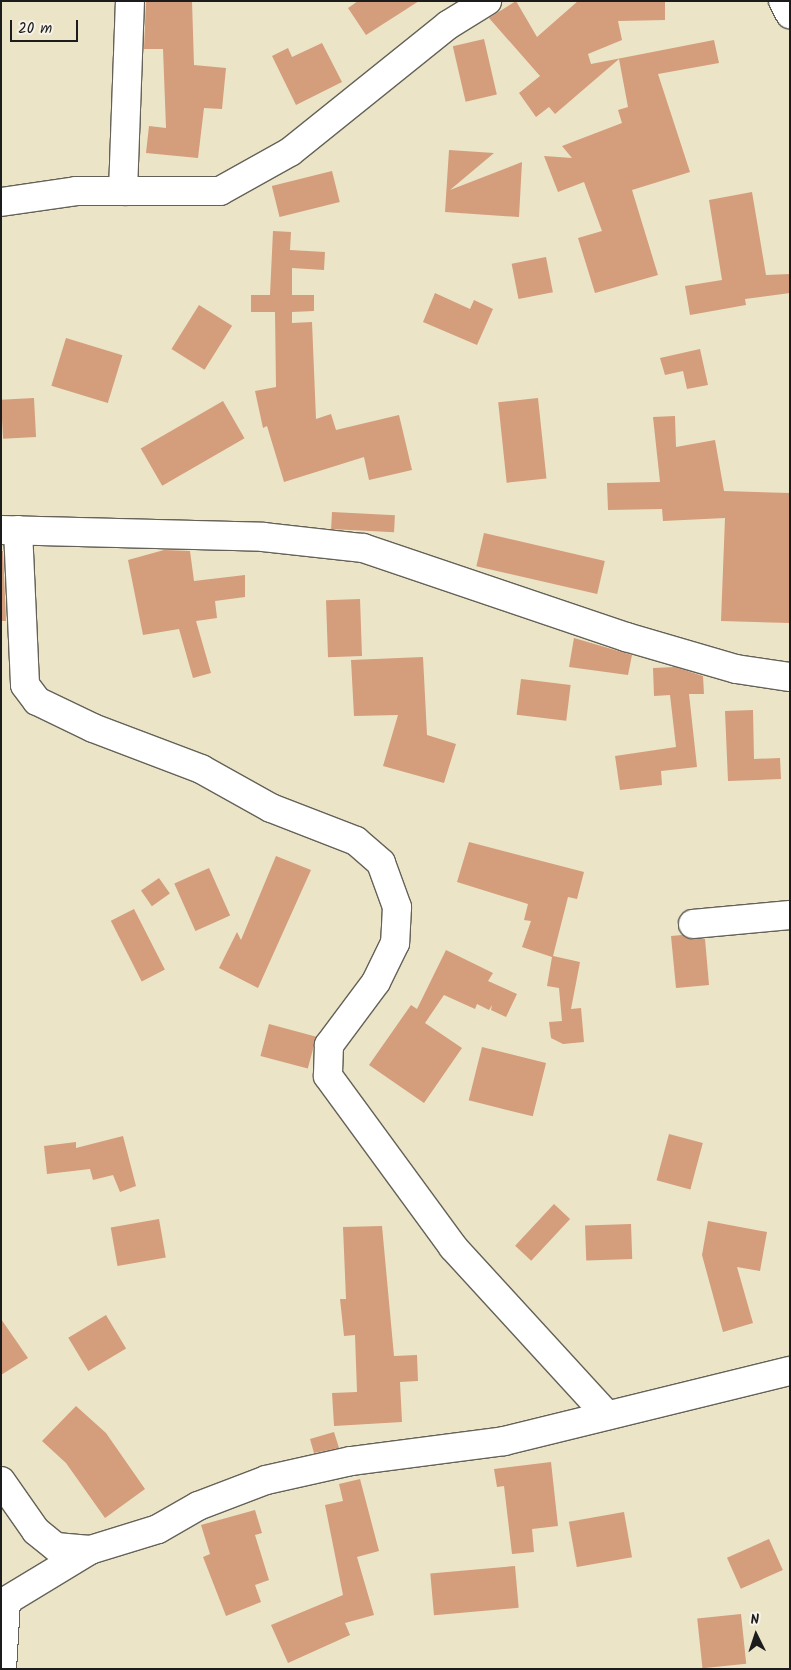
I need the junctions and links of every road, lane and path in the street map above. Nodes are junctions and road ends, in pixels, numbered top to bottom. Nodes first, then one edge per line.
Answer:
1 (130, 1) edge
2 (487, 1) edge
3 (782, 1) edge
4 (790, 14) edge
5 (123, 191) junction
6 (1, 202) edge
7 (10, 530) edge
8 (790, 677) edge
9 (790, 915) edge
10 (693, 924) dead end
11 (790, 1371) edge
12 (607, 1415) junction
13 (1, 1481) edge
14 (90, 1550) junction
15 (4, 1603) edge
16 (2, 1669) edge

1 - 5 street
2 - 5 street
3 - 4 street
5 - 6 street
7 - 8 street
7 - 12 street
9 - 10 street
11 - 12 street
12 - 14 street
13 - 14 street
14 - 15 street
15 - 16 street

